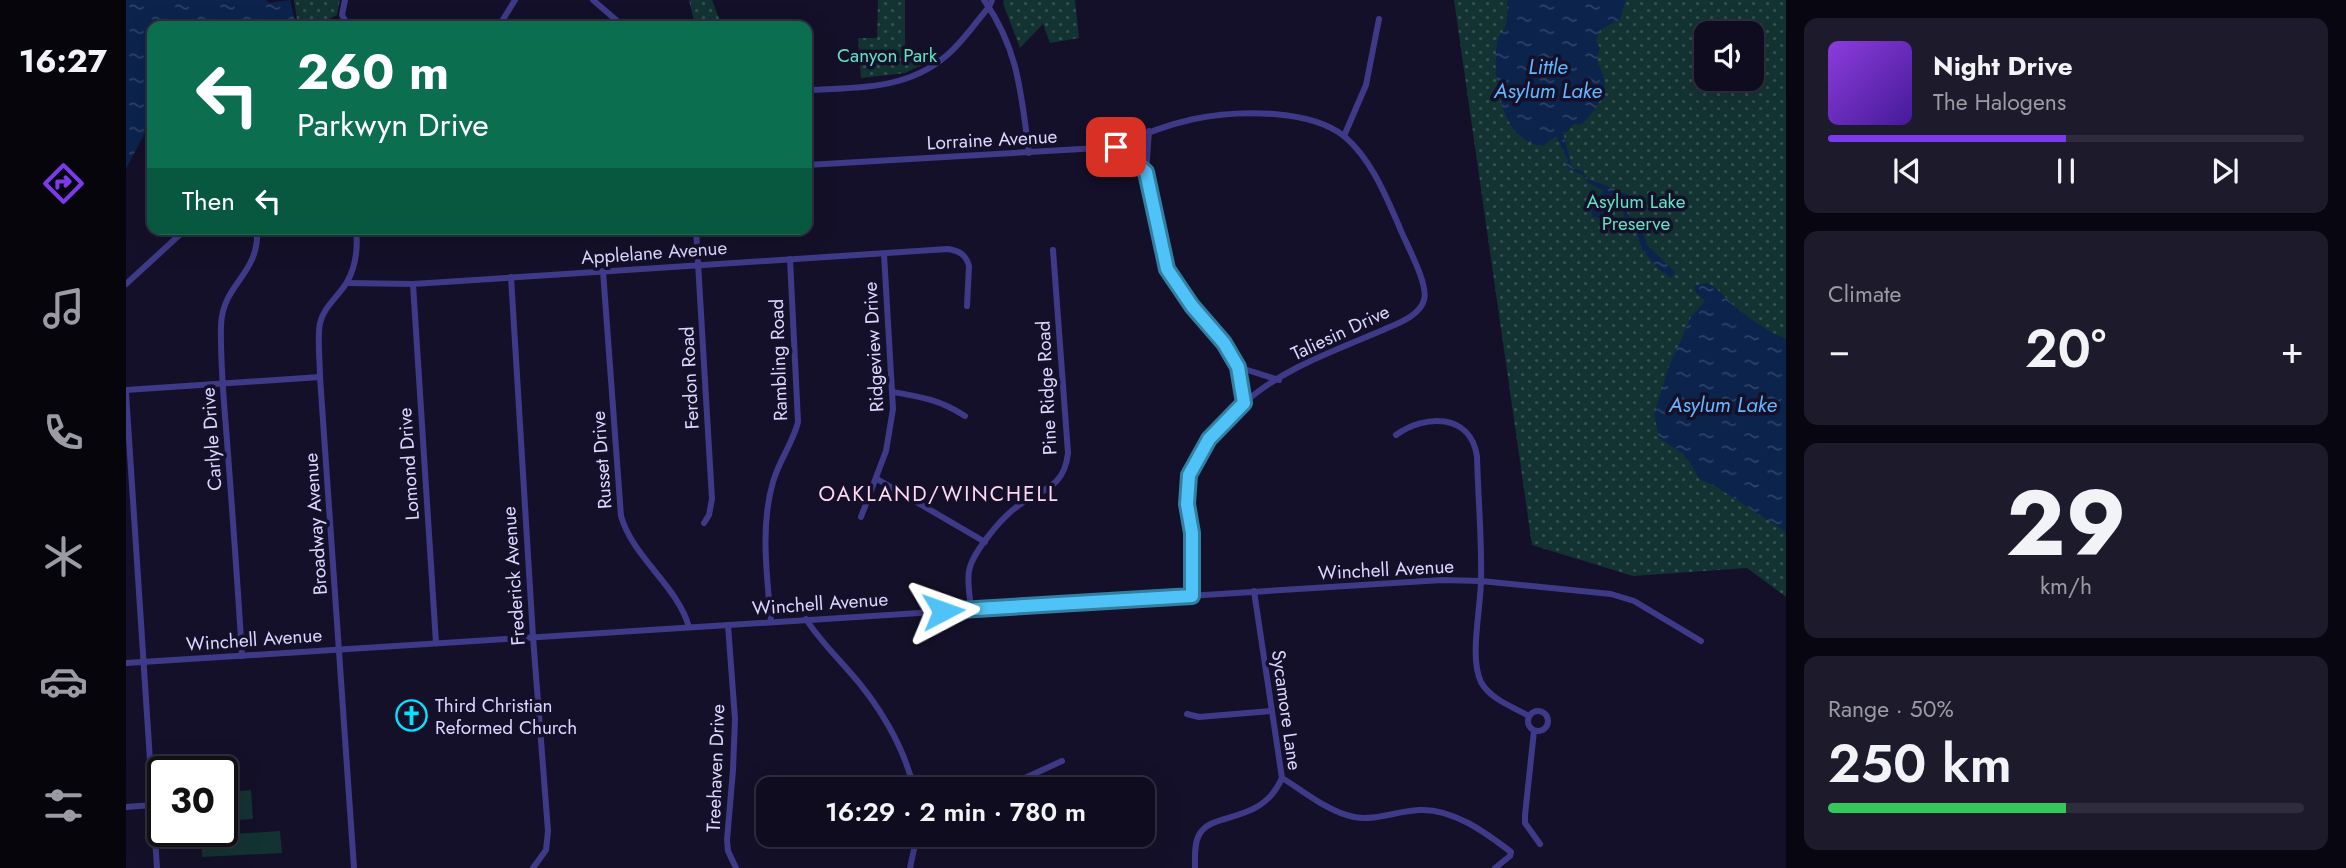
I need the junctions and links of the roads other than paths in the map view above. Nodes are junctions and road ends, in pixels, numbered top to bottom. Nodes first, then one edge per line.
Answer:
1 (345, 0) edge
2 (515, 0) edge
3 (593, 0) edge
4 (984, 0) edge
5 (992, 0) edge
6 (989, 7) junction
7 (1379, 19) dead end
8 (345, 21) edge
9 (502, 21) edge
10 (617, 21) edge
11 (812, 90) edge
12 (1149, 131) junction
13 (1343, 136) junction
14 (1116, 147) junction
15 (1029, 153) junction
16 (1368, 162) joint
17 (812, 165) edge
18 (1146, 172) junction
19 (180, 235) edge
20 (257, 235) edge
21 (356, 235) edge
22 (696, 235) edge
23 (1053, 250) dead end
24 (884, 254) junction
25 (790, 259) junction
26 (698, 265) junction
27 (603, 271) junction
28 (510, 277) junction
29 (347, 283) junction
30 (126, 284) edge
31 (413, 284) junction
32 (967, 306) dead end
33 (1238, 367) junction
34 (320, 377) junction
35 (1279, 380) junction
36 (223, 384) junction
37 (126, 392) edge
38 (893, 392) junction
39 (1244, 403) junction
40 (965, 416) dead end
41 (1396, 435) dead end
42 (877, 479) junction
43 (861, 517) dead end
44 (704, 523) dead end
45 (985, 542) junction
46 (1481, 581) junction
47 (1254, 591) junction
48 (1192, 596) junction
49 (971, 609) junction
50 (806, 620) junction
51 (771, 622) junction
52 (728, 625) junction
53 (689, 627) junction
54 (533, 637) junction
55 (1701, 641) dead end
56 (436, 643) junction
57 (339, 649) junction
58 (242, 656) junction
59 (144, 662) junction
60 (126, 663) edge
61 (1270, 711) junction
62 (1186, 714) dead end
63 (1529, 716) junction
64 (1534, 731) junction
65 (150, 756) edge
66 (1062, 761) dead end
67 (910, 777) edge
68 (1028, 777) edge
69 (1282, 778) junction
70 (147, 805) edge
71 (126, 807) edge
72 (1540, 844) dead end
73 (156, 847) edge
74 (914, 847) edge
75 (157, 868) edge
76 (354, 868) edge
77 (533, 868) edge
78 (736, 868) edge
79 (910, 868) edge
80 (1195, 868) edge
81 (1495, 868) edge

1 - 8 street
2 - 9 street
3 - 10 street
4 - 6 street
5 - 6 street
6 - 11 street
6 - 15 street
7 - 13 street
12 - 13 street, Lorraine Avenue
12 - 14 street, Lorraine Avenue
12 - 18 street
13 - 16 street, Lorraine Avenue
14 - 15 street, Lorraine Avenue
14 - 18 street
15 - 17 street, Lorraine Avenue
16 - 35 street, Taliesin Drive
18 - 33 street
19 - 30 street
20 - 36 street, Carlyle Drive
21 - 29 street, Broadway Avenue
22 - 26 street, Ferdon Road
23 - 45 street, Pine Ridge Road
24 - 25 street, Applelane Avenue
24 - 32 street, Applelane Avenue
24 - 38 street, Ridgeview Drive
25 - 26 street, Applelane Avenue
25 - 51 street, Rambling Road
26 - 27 street, Applelane Avenue
26 - 44 street, Ferdon Road
27 - 28 street, Applelane Avenue
27 - 53 street, Russet Drive
28 - 31 street, Applelane Avenue
28 - 54 street, Frederick Avenue
29 - 31 street, Applelane Avenue
29 - 34 street, Broadway Avenue
31 - 56 street, Lomond Drive
33 - 35 street
33 - 39 street
34 - 36 street
34 - 57 street, Broadway Avenue
35 - 39 street, Taliesin Drive
36 - 37 street
36 - 58 street, Carlyle Drive
37 - 59 street
38 - 40 street
38 - 42 street, Ridgeview Drive
39 - 48 street, Taliesin Drive
41 - 46 street
42 - 43 street, Ridgeview Drive
42 - 45 street
45 - 49 street, Pine Ridge Road
46 - 47 street, Winchell Avenue
46 - 55 street, Winchell Avenue
46 - 63 street
47 - 48 street, Winchell Avenue
47 - 61 street, Sycamore Lane
48 - 49 street, Winchell Avenue
49 - 50 street, Winchell Avenue
50 - 51 street, Winchell Avenue
50 - 67 street
51 - 52 street, Winchell Avenue
52 - 53 street, Winchell Avenue
52 - 78 street, Treehaven Drive
53 - 54 street, Winchell Avenue
54 - 56 street, Winchell Avenue
54 - 77 street, Frederick Avenue
56 - 57 street, Winchell Avenue
57 - 58 street, Winchell Avenue
57 - 76 street, Broadway Avenue
58 - 59 street, Winchell Avenue
59 - 60 street, Winchell Avenue
59 - 65 street
61 - 62 street
61 - 69 street, Sycamore Lane
63 - 64 street
63 - 64 street
64 - 72 street
66 - 68 street
69 - 80 street, Sycamore Lane
69 - 81 street
70 - 71 street
73 - 75 street
74 - 79 street

